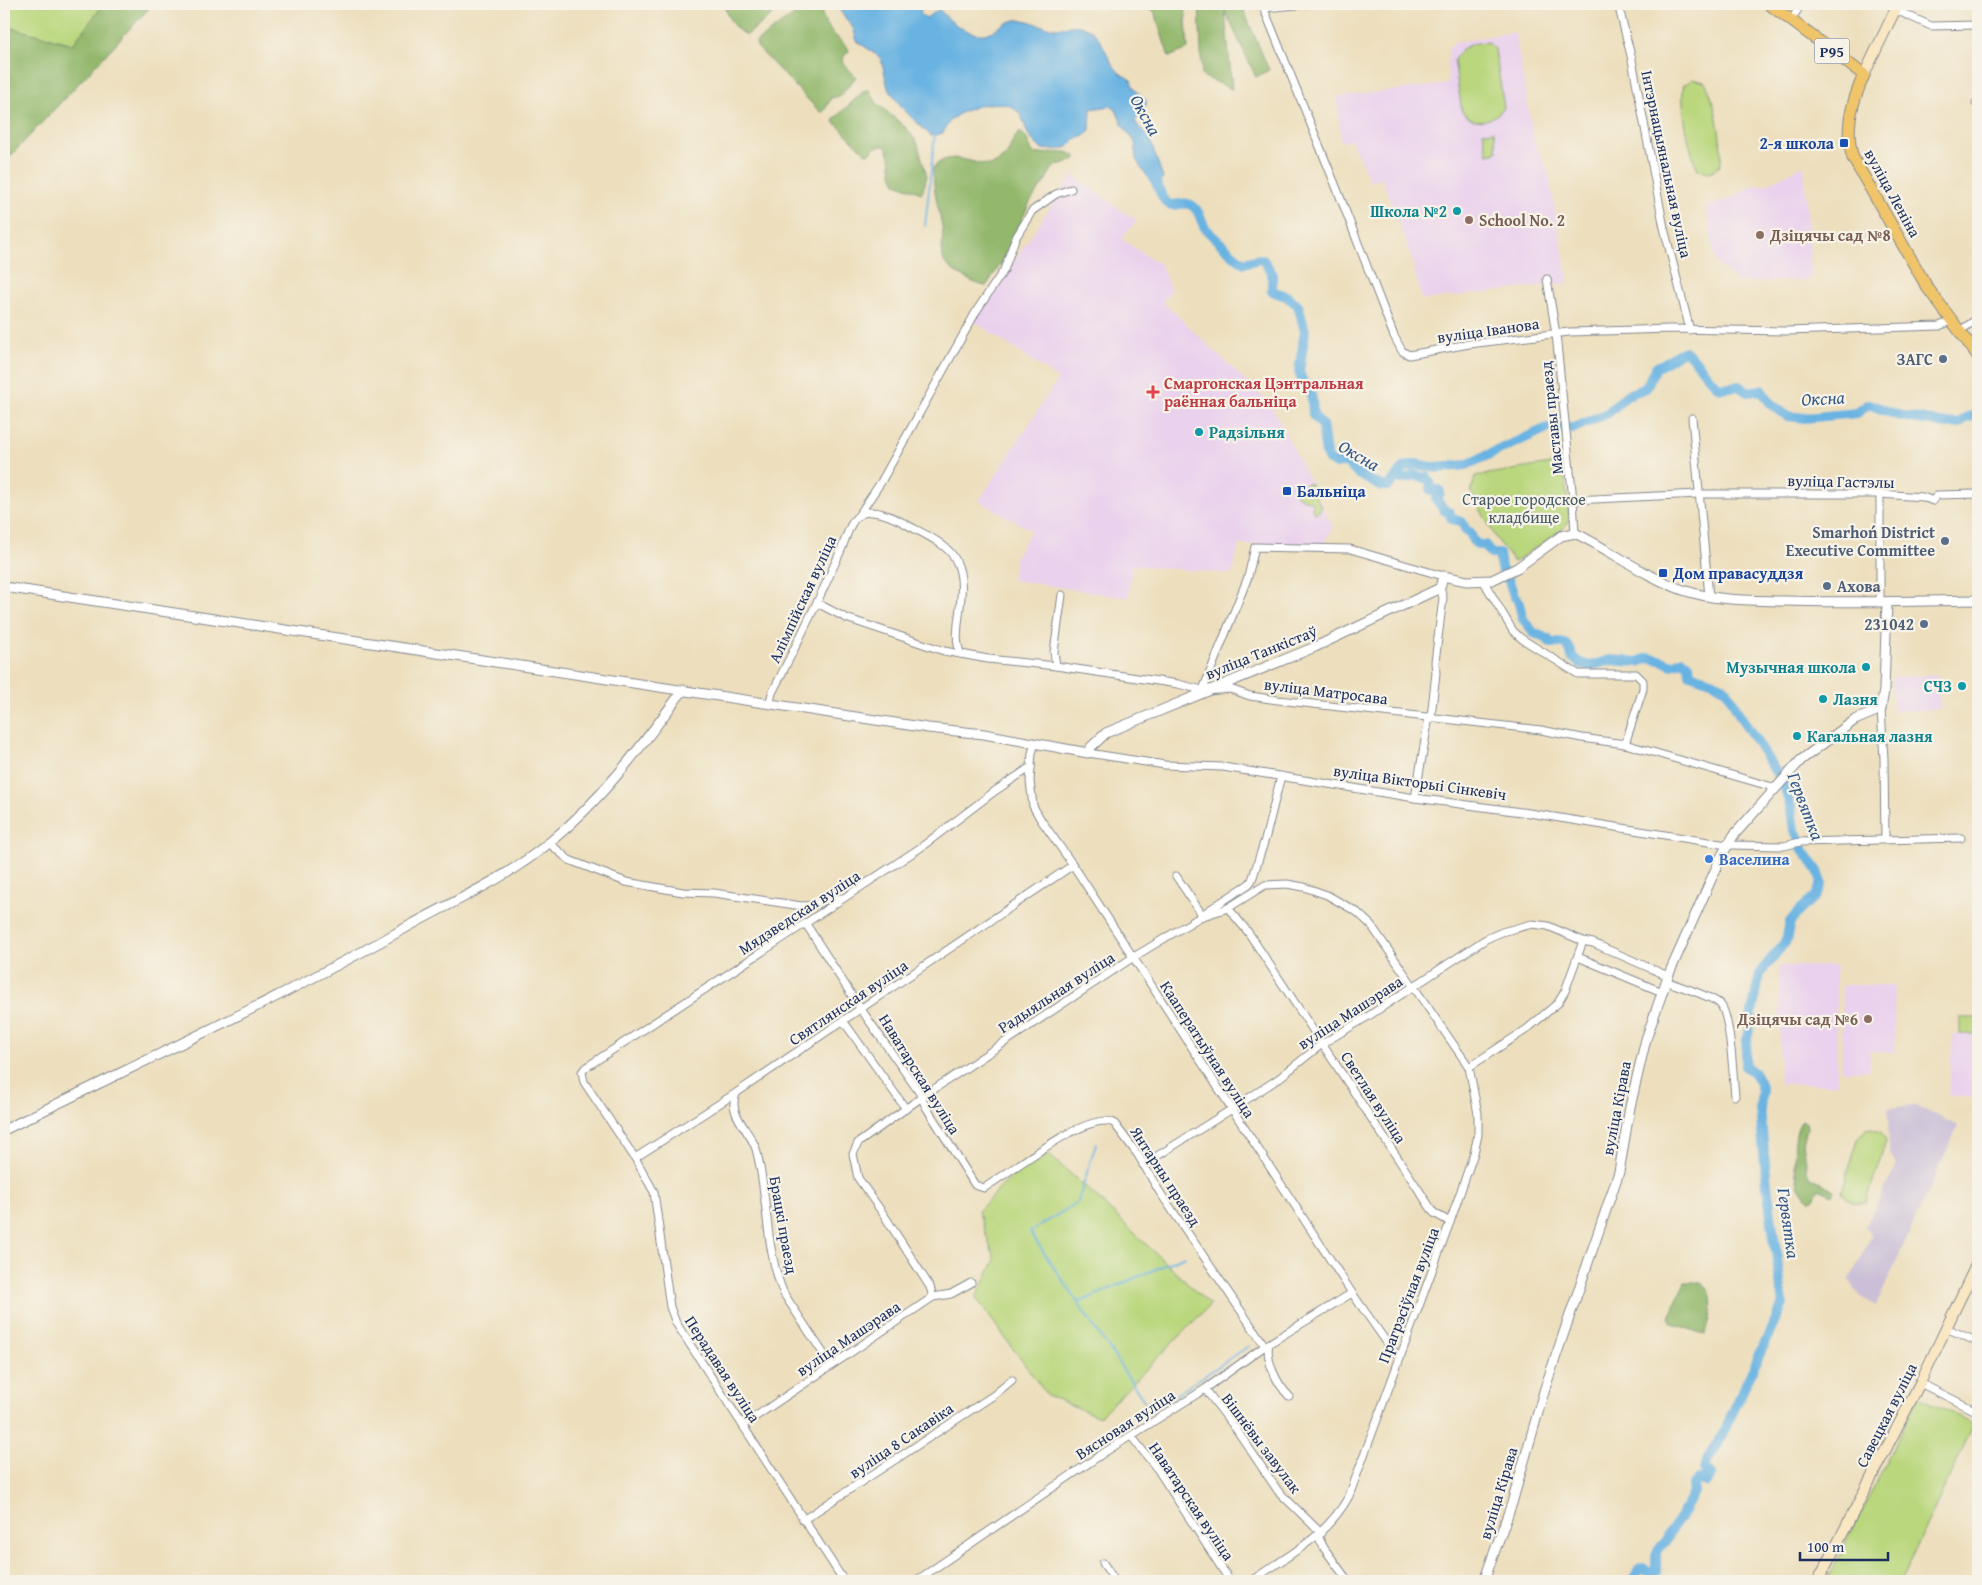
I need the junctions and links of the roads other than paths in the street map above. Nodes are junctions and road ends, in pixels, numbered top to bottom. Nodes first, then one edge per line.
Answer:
1 (1307, 4) edge
2 (1618, 4) edge
3 (1769, 4) edge
4 (1801, 4) edge
5 (1263, 6) edge
6 (1897, 7) edge
7 (1791, 21) junction
8 (1978, 25) edge
9 (1864, 75) junction
10 (1071, 189) dead end
11 (1548, 279) dead end
12 (1978, 318) edge
13 (1952, 321) junction
14 (1690, 330) junction
15 (1960, 331) junction
16 (1556, 334) junction
17 (1978, 356) edge
18 (1692, 418) dead end
19 (1698, 494) junction
20 (1880, 494) junction
21 (1978, 494) edge
22 (1573, 500) junction
23 (862, 514) junction
24 (1575, 533) junction
25 (1443, 576) junction
26 (1484, 582) junction
27 (4, 587) edge
28 (1440, 588) junction
29 (1062, 595) dead end
30 (1709, 596) junction
31 (1978, 600) edge
32 (1883, 602) junction
33 (817, 603) junction
34 (961, 654) junction
35 (1056, 666) junction
36 (683, 690) junction
37 (1206, 692) junction
38 (770, 702) junction
39 (1881, 709) junction
40 (1430, 717) junction
41 (1035, 743) junction
42 (1625, 744) junction
43 (1088, 753) junction
44 (1030, 766) junction
45 (1281, 776) junction
46 (1777, 787) junction
47 (1415, 798) junction
48 (1961, 838) dead end
49 (1885, 840) junction
50 (549, 843) junction
51 (1727, 845) junction
52 (1073, 865) junction
53 (1176, 876) dead end
54 (1252, 880) junction
55 (1273, 884) junction
56 (1234, 894) junction
57 (844, 898) junction
58 (1230, 907) junction
59 (1203, 915) junction
60 (806, 924) junction
61 (1583, 942) junction
62 (1578, 957) junction
63 (1132, 958) junction
64 (1667, 979) junction
65 (1414, 987) junction
66 (1662, 992) junction
67 (862, 1009) junction
68 (844, 1022) junction
69 (1322, 1044) junction
70 (1469, 1066) junction
71 (581, 1075) joint
72 (736, 1094) junction
73 (1735, 1096) dead end
74 (922, 1097) junction
75 (715, 1107) junction
76 (906, 1109) junction
77 (1232, 1110) junction
78 (735, 1112) junction
79 (4, 1130) edge
80 (634, 1158) junction
81 (1143, 1165) junction
82 (979, 1188) joint
83 (1450, 1222) junction
84 (1978, 1261) edge
85 (971, 1283) dead end
86 (1352, 1293) junction
87 (933, 1297) junction
88 (1946, 1328) junction
89 (1978, 1342) edge
90 (1267, 1345) junction
91 (1400, 1356) junction
92 (830, 1365) junction
93 (1012, 1380) dead end
94 (1920, 1383) junction
95 (1205, 1389) junction
96 (1289, 1396) dead end
97 (1978, 1412) edge
98 (742, 1425) junction
99 (1131, 1436) junction
100 (803, 1520) junction
101 (1319, 1534) junction
102 (1103, 1563) dead end
103 (844, 1581) edge
104 (916, 1581) edge
105 (1115, 1581) edge
106 (1230, 1581) edge
107 (1251, 1581) edge
108 (1348, 1581) edge
109 (1484, 1581) edge
110 (1818, 1581) edge

1 - 5 street
2 - 14 street, Інтэрнацыянальная вуліца
3 - 7 main road, Р95
4 - 7 street
5 - 16 street, вуліца Іванова
6 - 8 street
6 - 9 main road, вуліца Леніна
7 - 9 main road, Р95
9 - 13 main road, вуліца Леніна / Р95
10 - 23 street, Алімпійская вуліца
11 - 16 street, Маставы праезд
12 - 15 street
13 - 14 street, вуліца Іванова
13 - 15 main road, вуліца Леніна / Р95
14 - 16 street, вуліца Іванова
15 - 17 main road, вуліца Леніна / Р95
16 - 22 street, Маставы праезд
18 - 19 street
19 - 20 street, вуліца Гастэлы
19 - 22 street, вуліца Гастэлы
19 - 30 street
20 - 21 street, вуліца Гастэлы
20 - 32 street
22 - 24 street, Маставы праезд
23 - 33 street, Алімпійская вуліца
23 - 34 street
24 - 26 street
24 - 30 street
25 - 26 street
25 - 28 street
25 - 37 street
26 - 42 street
27 - 36 street, вуліца Вікторыі Сінкевіч
28 - 37 street, вуліца Танкістаў
28 - 40 street
29 - 35 street
30 - 32 street
31 - 32 street
32 - 39 street
33 - 34 street, вуліца Матросава
33 - 38 street, Алімпійская вуліца
34 - 35 street, вуліца Матросава
35 - 37 street, вуліца Матросава
36 - 38 street, вуліца Вікторыі Сінкевіч
36 - 50 street
37 - 40 street, вуліца Матросава
37 - 43 street, вуліца Танкістаў
38 - 41 street, вуліца Вікторыі Сінкевіч
39 - 46 street, вуліца Кірава
39 - 49 street
40 - 42 street, вуліца Матросава
40 - 47 street
41 - 43 street, вуліца Вікторыі Сінкевіч
41 - 44 street, Кааператыўная вуліца
42 - 46 street, вуліца Матросава
43 - 45 street, вуліца Вікторыі Сінкевіч
44 - 52 street, Кааператыўная вуліца
44 - 57 street, Мядзведская вуліца
45 - 47 street, вуліца Вікторыі Сінкевіч
45 - 54 street
46 - 51 street, вуліца Кірава
47 - 51 street, вуліца Вікторыі Сінкевіч
48 - 49 street
49 - 51 street, вуліца Вікторыі Сінкевіч
50 - 57 street
50 - 79 street
51 - 64 street, вуліца Кірава
52 - 63 street, Кааператыўная вуліца
52 - 67 street, Святлянская вуліца
53 - 59 street
54 - 55 street
54 - 56 street
55 - 58 street, Радыяльная вуліца
55 - 65 street, Радыяльная вуліца
56 - 58 street
56 - 59 street
57 - 60 street, Мядзведская вуліца
58 - 59 street, Радыяльная вуліца
58 - 69 street, Светлая вуліца
59 - 63 street, Радыяльная вуліца
60 - 67 street, Наватарская вуліца
60 - 71 street, Мядзведская вуліца
61 - 62 street
61 - 64 street, вуліца Машэрава
61 - 65 street, вуліца Машэрава
62 - 66 street
62 - 70 street
63 - 74 street, Радыяльная вуліца
63 - 77 street, Кааператыўная вуліца
64 - 66 street, вуліца Кірава
64 - 73 street, вуліца Машэрава
65 - 69 street, вуліца Машэрава
65 - 70 street, Прагрэсіўная вуліца
66 - 109 street, вуліца Кірава
67 - 68 street, Святлянская вуліца
67 - 74 street, Наватарская вуліца
68 - 72 street, Святлянская вуліца
68 - 76 street
69 - 77 street, вуліца Машэрава
69 - 83 street, Светлая вуліца
70 - 83 street, Прагрэсіўная вуліца
71 - 80 street, Перадавая вуліца
72 - 75 street, Святлянская вуліца
72 - 78 street
74 - 76 street, Радыяльная вуліца
74 - 82 street, Наватарская вуліца
75 - 78 street
75 - 80 street, Святлянская вуліца
76 - 87 street, Радыяльная вуліца
77 - 81 street, вуліца Машэрава
77 - 86 street, Кааператыўная вуліца
78 - 92 street, Брацкі праезд
80 - 98 street, Перадавая вуліца
81 - 82 street, Янтарны праезд
81 - 90 street, Янтарны праезд
83 - 91 street, Прагрэсіўная вуліца
84 - 88 main road, Савецкая вуліца
85 - 87 street, вуліца Машэрава
86 - 90 street, Вясновая вуліца
86 - 91 street, Кааператыўная вуліца
87 - 92 street, вуліца Машэрава
88 - 89 street
88 - 94 main road, Савецкая вуліца
90 - 95 street, Вясновая вуліца
90 - 96 street
91 - 101 street, Прагрэсіўная вуліца
92 - 98 street, вуліца Машэрава
93 - 100 street, вуліца 8 Сакавіка
94 - 97 street
94 - 110 main road, Савецкая вуліца
95 - 99 street, Вясновая вуліца
95 - 101 street, Вішнёвы завулак
98 - 100 street, Перадавая вуліца
99 - 104 street, Вясновая вуліца
99 - 106 street, Наватарская вуліца
100 - 103 street, Перадавая вуліца
101 - 107 street, Прагрэсіўная вуліца
101 - 108 street, Вішнёвы завулак
102 - 105 street

